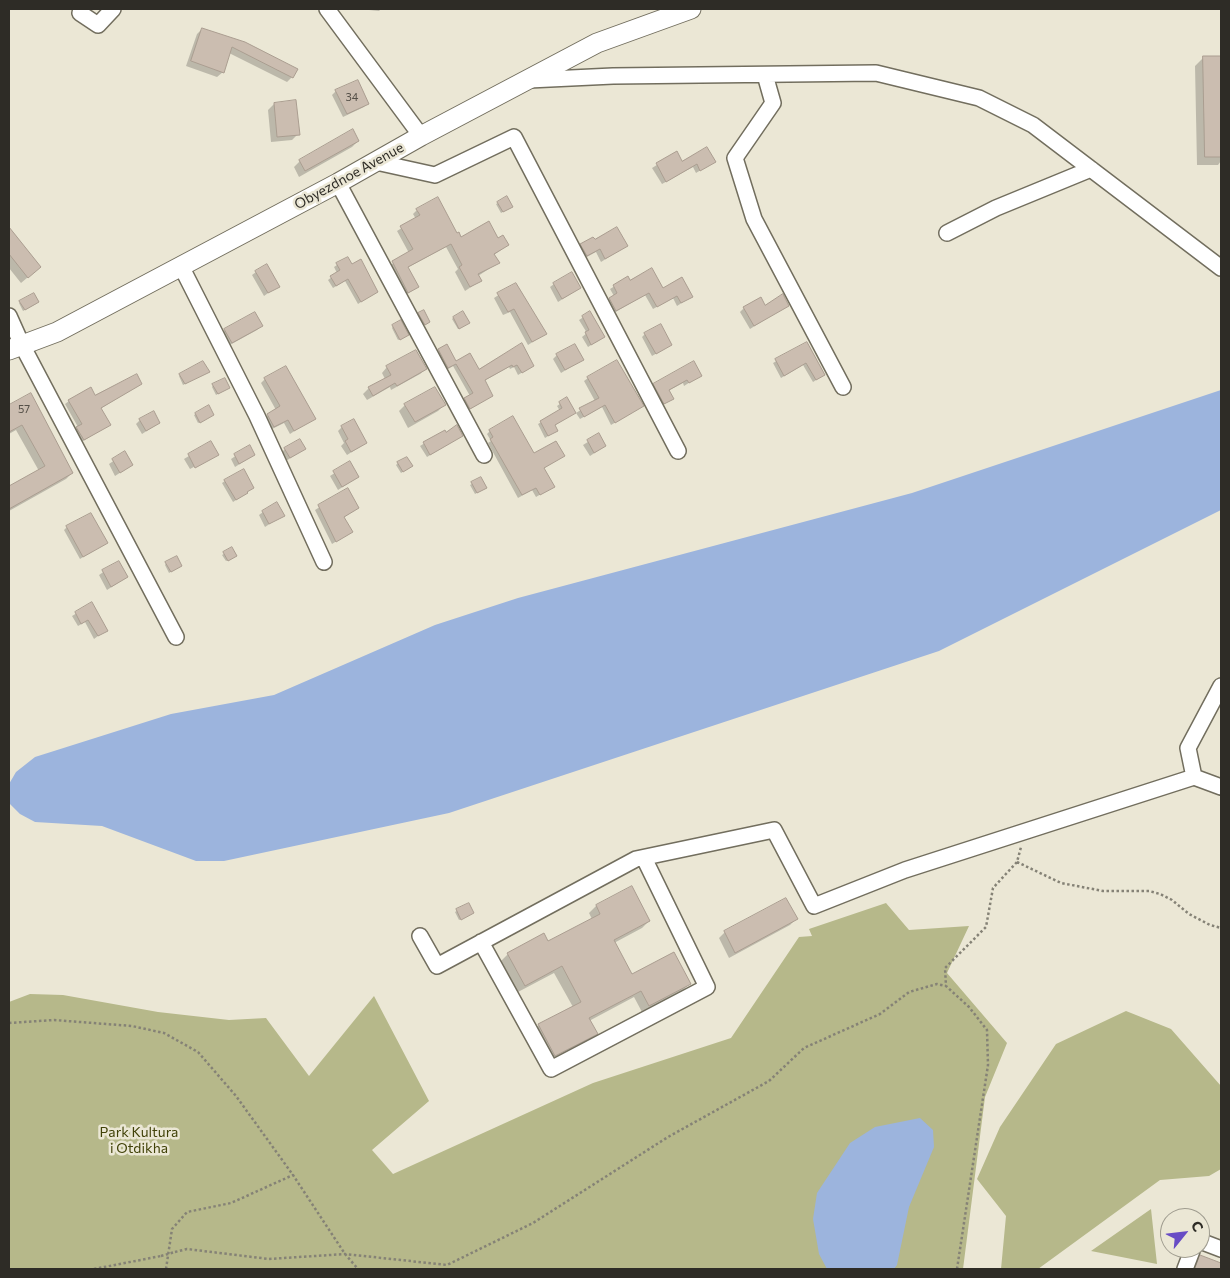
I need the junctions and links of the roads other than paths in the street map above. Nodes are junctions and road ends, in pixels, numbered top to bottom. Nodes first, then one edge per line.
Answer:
1 (113, 9) edge
2 (327, 9) edge
3 (691, 9) edge
4 (80, 13) dead end
5 (765, 75) junction
6 (527, 80) junction
7 (421, 136) junction
8 (376, 162) junction
9 (1091, 169) junction
10 (338, 183) junction
11 (947, 233) dead end
12 (181, 266) junction
13 (1221, 268) edge
14 (9, 316) edge
15 (16, 347) edge
16 (843, 387) dead end
17 (678, 451) dead end
18 (484, 454) dead end
19 (324, 562) dead end
20 (176, 637) dead end
21 (1221, 686) edge
22 (1194, 777) junction
23 (1221, 787) edge
24 (644, 858) junction
25 (420, 936) dead end
26 (481, 942) junction

1 - 4 street
2 - 7 street
3 - 6 main road, Obyezdnoe Avenue
5 - 6 street
5 - 9 street
5 - 16 street
6 - 7 main road, Obyezdnoe Avenue
7 - 8 main road, Obyezdnoe Avenue
8 - 10 main road, Obyezdnoe Avenue
8 - 17 street
9 - 11 street
9 - 13 street
10 - 12 main road, Obyezdnoe Avenue
10 - 18 street
12 - 15 main road, Obyezdnoe Avenue
12 - 19 street
14 - 15 street
15 - 20 street
21 - 22 street
22 - 23 street
22 - 24 street
24 - 26 street
24 - 26 street
25 - 26 street

